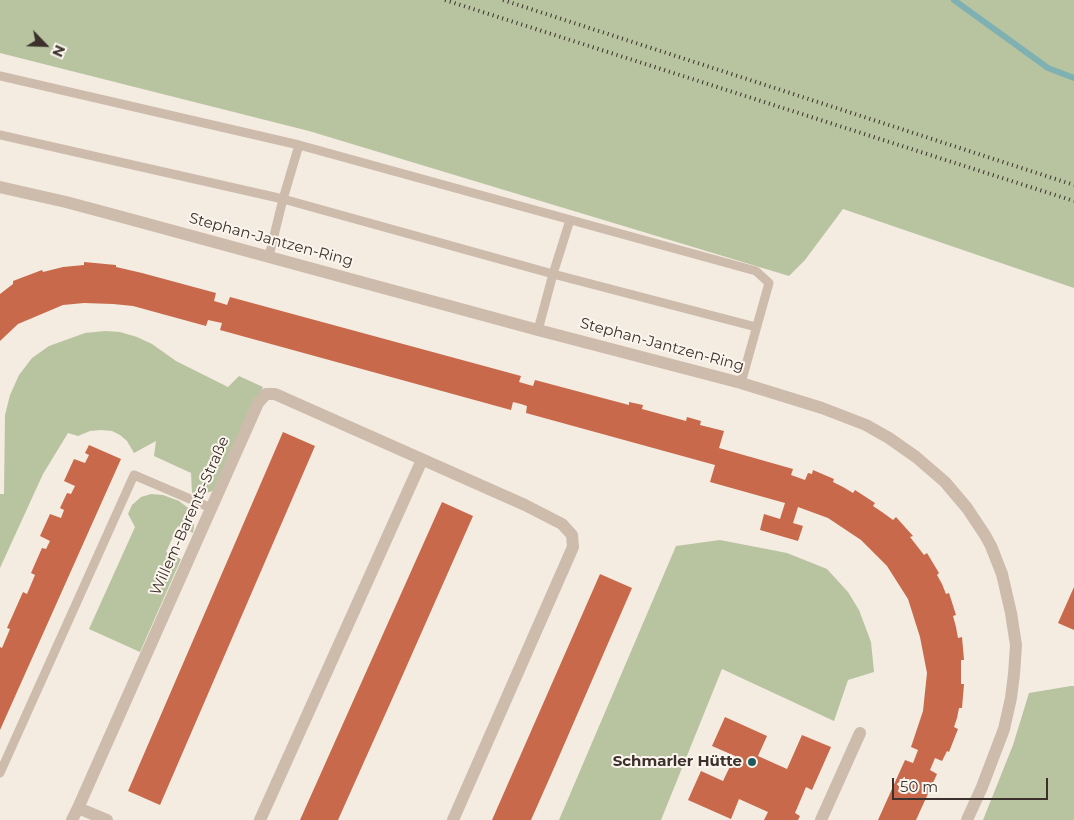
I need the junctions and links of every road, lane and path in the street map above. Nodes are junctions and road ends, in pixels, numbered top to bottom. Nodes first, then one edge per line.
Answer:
1 (0, 76) edge
2 (0, 135) edge
3 (299, 145) junction
4 (0, 187) edge
5 (283, 199) junction
6 (570, 220) junction
7 (269, 256) junction
8 (553, 274) junction
9 (756, 327) junction
10 (538, 330) junction
11 (741, 383) junction
12 (422, 460) junction
13 (211, 508) junction
14 (860, 733) dead end
15 (0, 772) edge
16 (78, 808) junction
17 (72, 820) edge
18 (107, 820) edge
19 (260, 820) edge
20 (453, 820) edge
21 (821, 820) edge
22 (967, 820) edge

1 - 3 lane
2 - 5 lane
3 - 5 lane
3 - 6 lane
4 - 7 street, Stephan-Jantzen-Ring
5 - 7 lane
5 - 8 lane
6 - 8 lane
6 - 9 lane
7 - 10 street, Stephan-Jantzen-Ring
8 - 9 lane
8 - 10 lane
9 - 11 lane
10 - 11 street, Stephan-Jantzen-Ring
11 - 22 street, Stephan-Jantzen-Ring
12 - 13 street, Willem-Barents-Straße
12 - 19 street
12 - 20 street, Willem-Barents-Straße
13 - 15 lane
13 - 16 street, Willem-Barents-Straße
14 - 21 street
16 - 17 street, Willem-Barents-Straße
16 - 18 street

